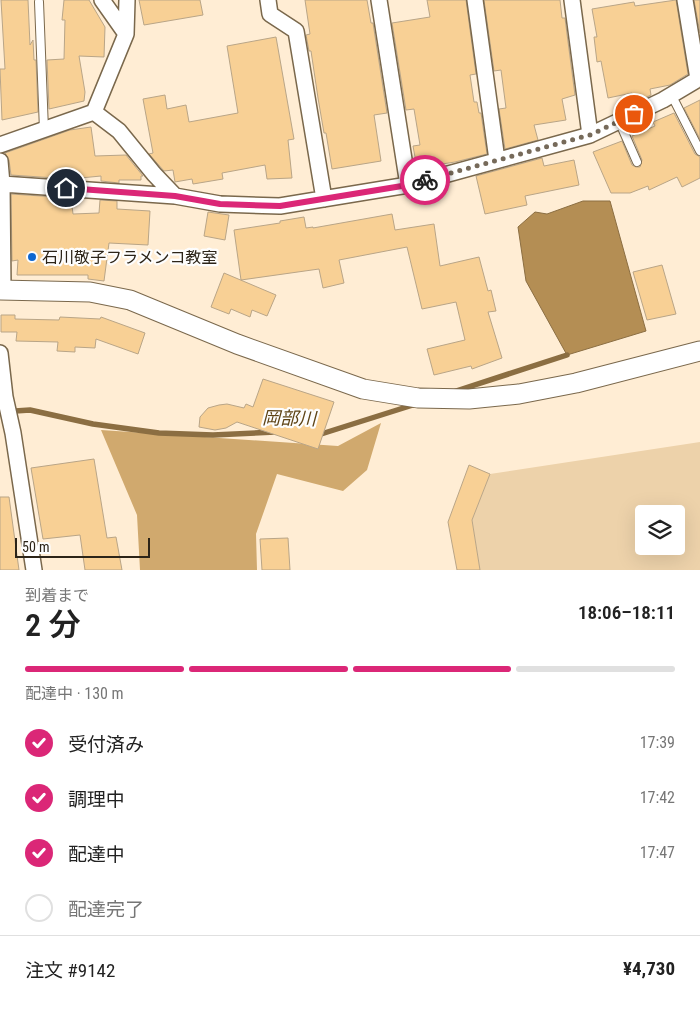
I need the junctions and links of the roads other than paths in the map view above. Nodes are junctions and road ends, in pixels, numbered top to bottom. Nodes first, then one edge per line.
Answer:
1 (102, 0) edge
2 (127, 0) edge
3 (268, 0) edge
4 (379, 0) edge
5 (475, 0) edge
6 (572, 0) edge
7 (685, 0) edge
8 (39, 2) dead end
9 (126, 34) junction
10 (699, 79) edge
11 (672, 96) junction
12 (94, 112) junction
13 (619, 121) junction
14 (44, 130) junction
15 (590, 135) junction
16 (0, 145) edge
17 (700, 151) edge
18 (0, 160) edge
19 (497, 160) junction
20 (637, 162) dead end
21 (2, 184) junction
22 (408, 185) junction
23 (175, 196) junction
24 (324, 199) junction
25 (2, 290) edge
26 (700, 351) edge
27 (0, 353) edge
28 (34, 570) edge

1 - 9 street
2 - 9 street
3 - 24 street
4 - 22 street
5 - 19 street
6 - 15 street
7 - 10 street
8 - 14 lane
9 - 12 street
10 - 11 street
11 - 13 street
11 - 17 lane
12 - 14 street
12 - 23 street
13 - 15 street
13 - 20 lane
14 - 16 street
15 - 19 street
18 - 21 street
19 - 22 street
21 - 23 street
21 - 25 street
22 - 24 street
23 - 24 street
25 - 26 street
27 - 28 street

